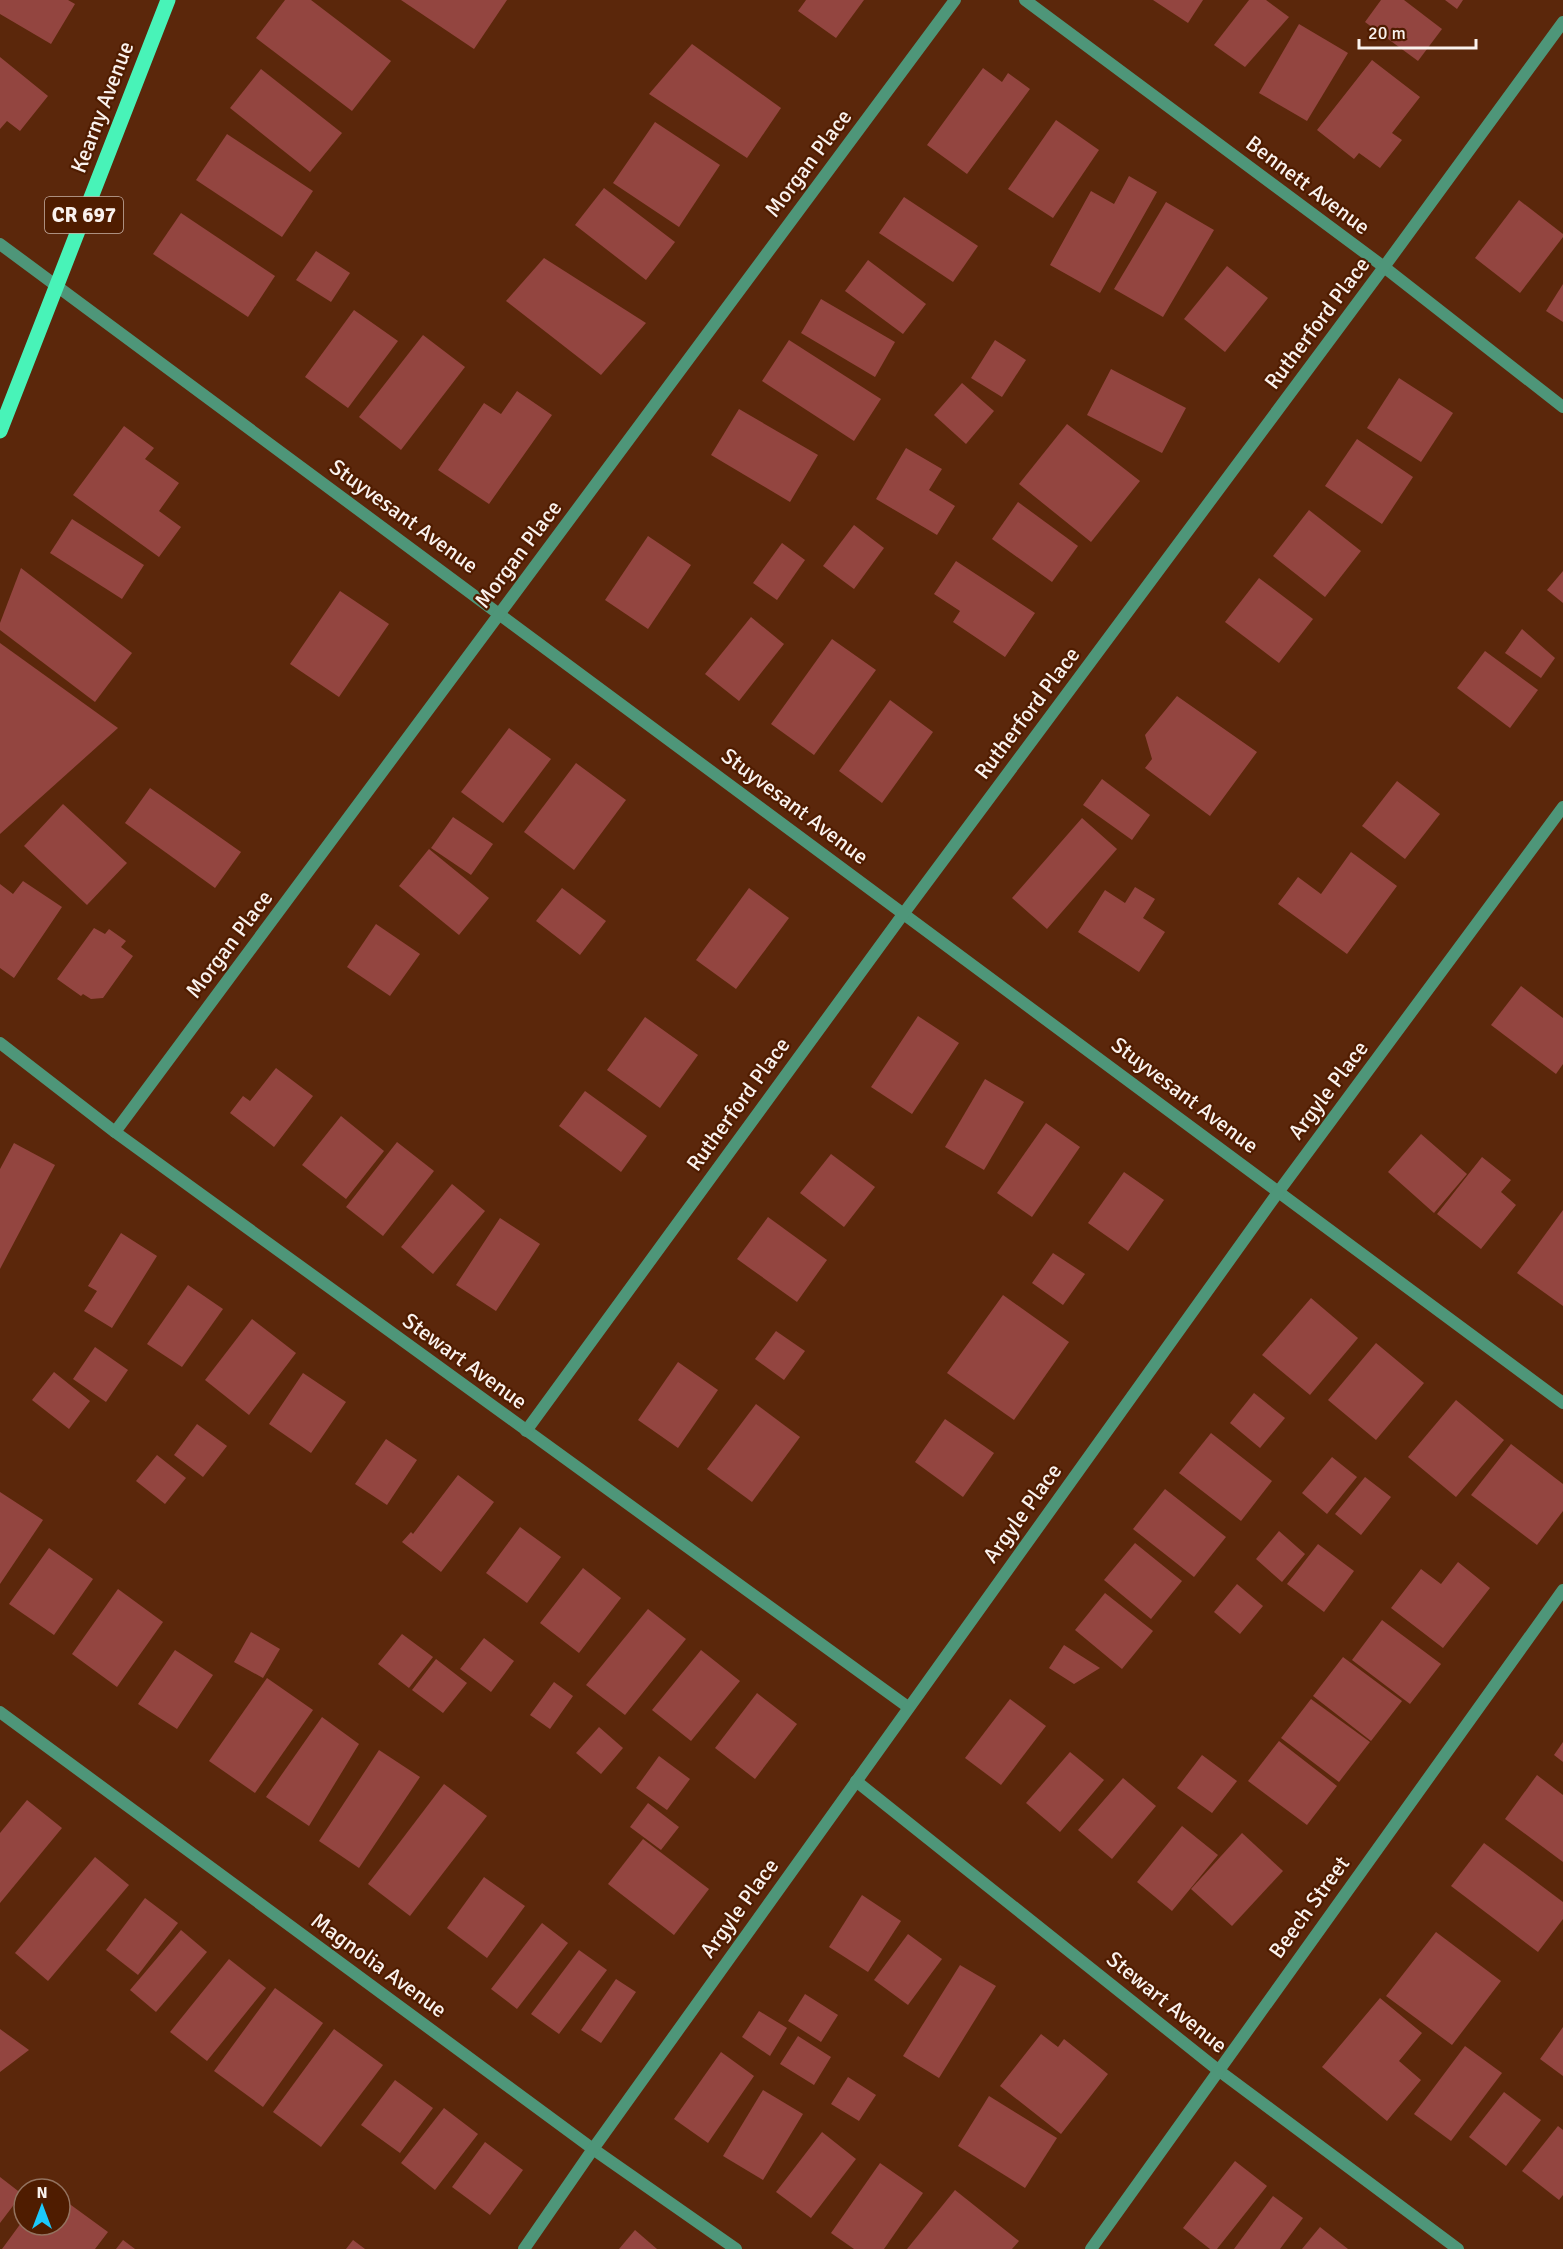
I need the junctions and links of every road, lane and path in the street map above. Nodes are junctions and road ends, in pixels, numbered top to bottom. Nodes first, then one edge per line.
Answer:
1 (168, 0) edge
2 (955, 0) edge
3 (1025, 0) edge
4 (1563, 22) edge
5 (0, 244) edge
6 (1384, 267) junction
7 (57, 286) junction
8 (1563, 407) edge
9 (0, 431) edge
10 (500, 614) junction
11 (1563, 807) edge
12 (904, 913) junction
13 (0, 1043) edge
14 (115, 1132) junction
15 (1279, 1191) junction
16 (1563, 1403) edge
17 (526, 1431) junction
18 (1563, 1590) edge
19 (908, 1707) junction
20 (0, 1712) edge
21 (856, 1781) junction
22 (1218, 2070) junction
23 (593, 2148) junction
24 (524, 2249) edge
25 (736, 2249) edge
26 (1091, 2249) edge
27 (1458, 2249) edge

1 - 7 main road, Kearny Avenue / CR 697
2 - 10 street, Morgan Place
3 - 6 street, Bennett Avenue
4 - 6 street, Rutherford Place
5 - 7 street, Stuyvesant Avenue
6 - 8 street, Bennett Avenue
6 - 12 street, Rutherford Place
7 - 9 main road, Kearny Avenue / CR 697
7 - 10 street, Stuyvesant Avenue
10 - 12 street, Stuyvesant Avenue
10 - 14 street, Morgan Place
11 - 15 street, Argyle Place
12 - 15 street, Stuyvesant Avenue
12 - 17 street, Rutherford Place
13 - 14 street, Stewart Avenue
14 - 17 street, Stewart Avenue
15 - 16 street, Stuyvesant Avenue
15 - 19 street, Argyle Place
17 - 19 street, Stewart Avenue
18 - 22 street, Beech Street
19 - 21 street, Argyle Place
20 - 23 street, Magnolia Avenue
21 - 22 street, Stewart Avenue
21 - 23 street, Argyle Place
22 - 26 street, Beech Street
22 - 27 street, Stewart Avenue
23 - 24 street, Argyle Place
23 - 25 street, Magnolia Avenue

